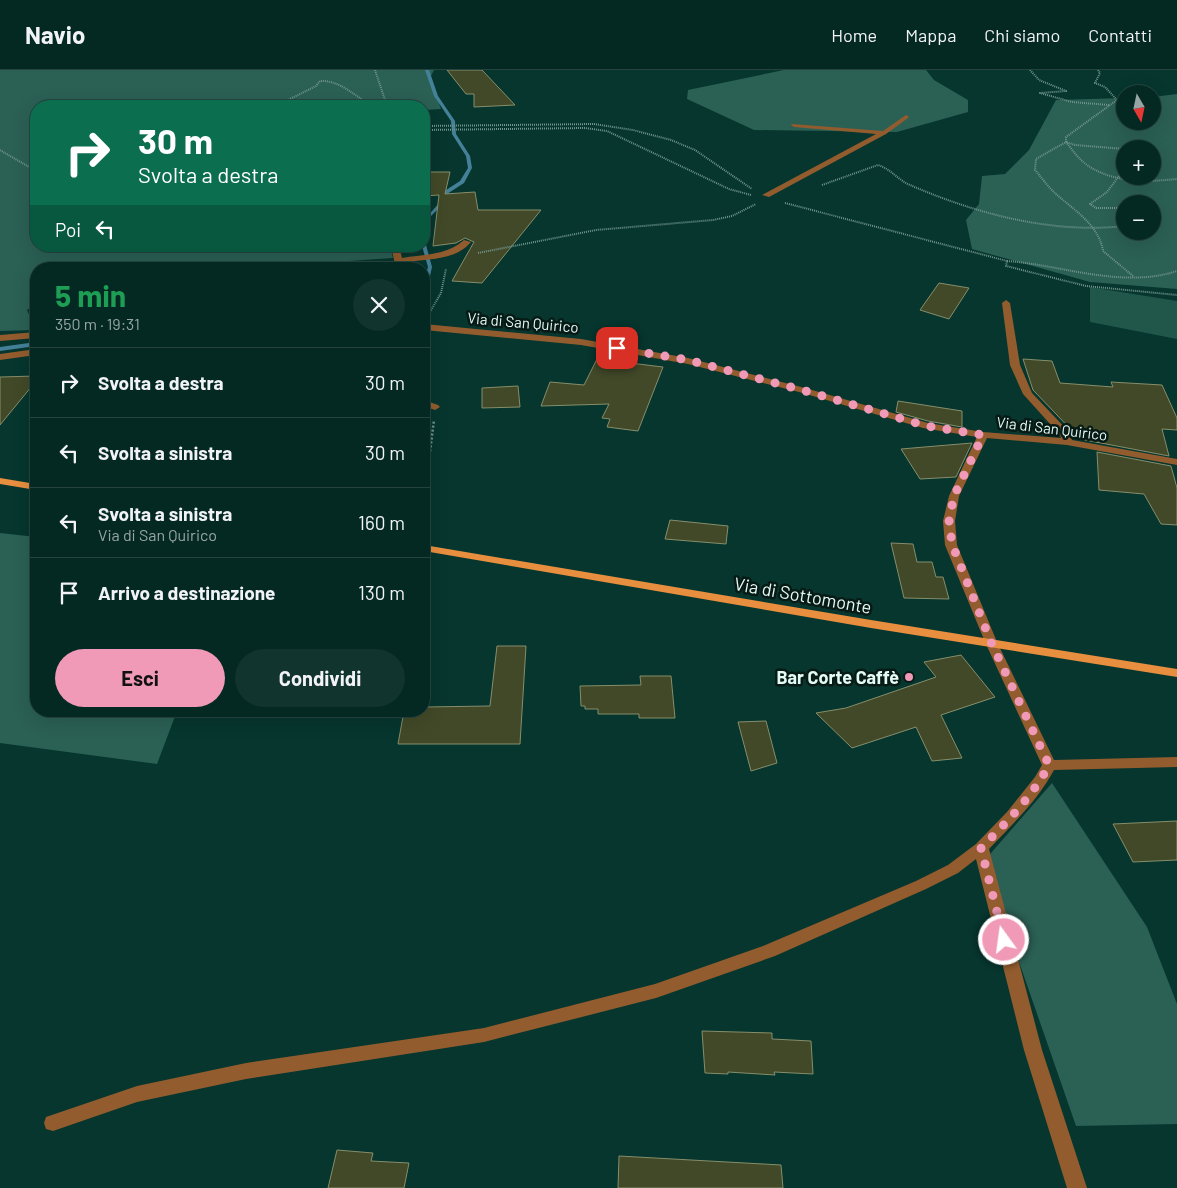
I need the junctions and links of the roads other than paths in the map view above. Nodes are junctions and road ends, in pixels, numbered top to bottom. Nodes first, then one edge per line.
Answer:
1 (906, 117) dead end
2 (794, 125) dead end
3 (884, 134) junction
4 (763, 198) road end
5 (467, 242) dead end
6 (404, 262) edge
7 (1006, 303) dead end
8 (430, 329) edge
9 (30, 336) edge
10 (0, 338) edge
11 (30, 353) edge
12 (0, 357) edge
13 (430, 405) edge
14 (435, 407) road end
15 (983, 435) junction
16 (1067, 442) junction
17 (1177, 462) edge
18 (0, 481) edge
19 (30, 485) edge
20 (430, 549) edge
21 (991, 642) junction
22 (1177, 673) edge
23 (1177, 762) edge
24 (1049, 765) junction
25 (981, 848) junction
26 (53, 1123) dead end
27 (1076, 1188) edge

1 - 3 street
2 - 3 street
3 - 4 street
5 - 6 street
7 - 16 street
8 - 15 street, Via di San Quirico
9 - 10 street
11 - 12 street
13 - 14 street
15 - 16 street, Via di San Quirico
15 - 21 street
16 - 17 street, Via di San Quirico
18 - 19 main road
20 - 21 main road, Via di Sottomonte
21 - 22 main road, Via di Sottomonte
21 - 24 street
23 - 24 street
24 - 25 street
25 - 26 street
25 - 27 street

